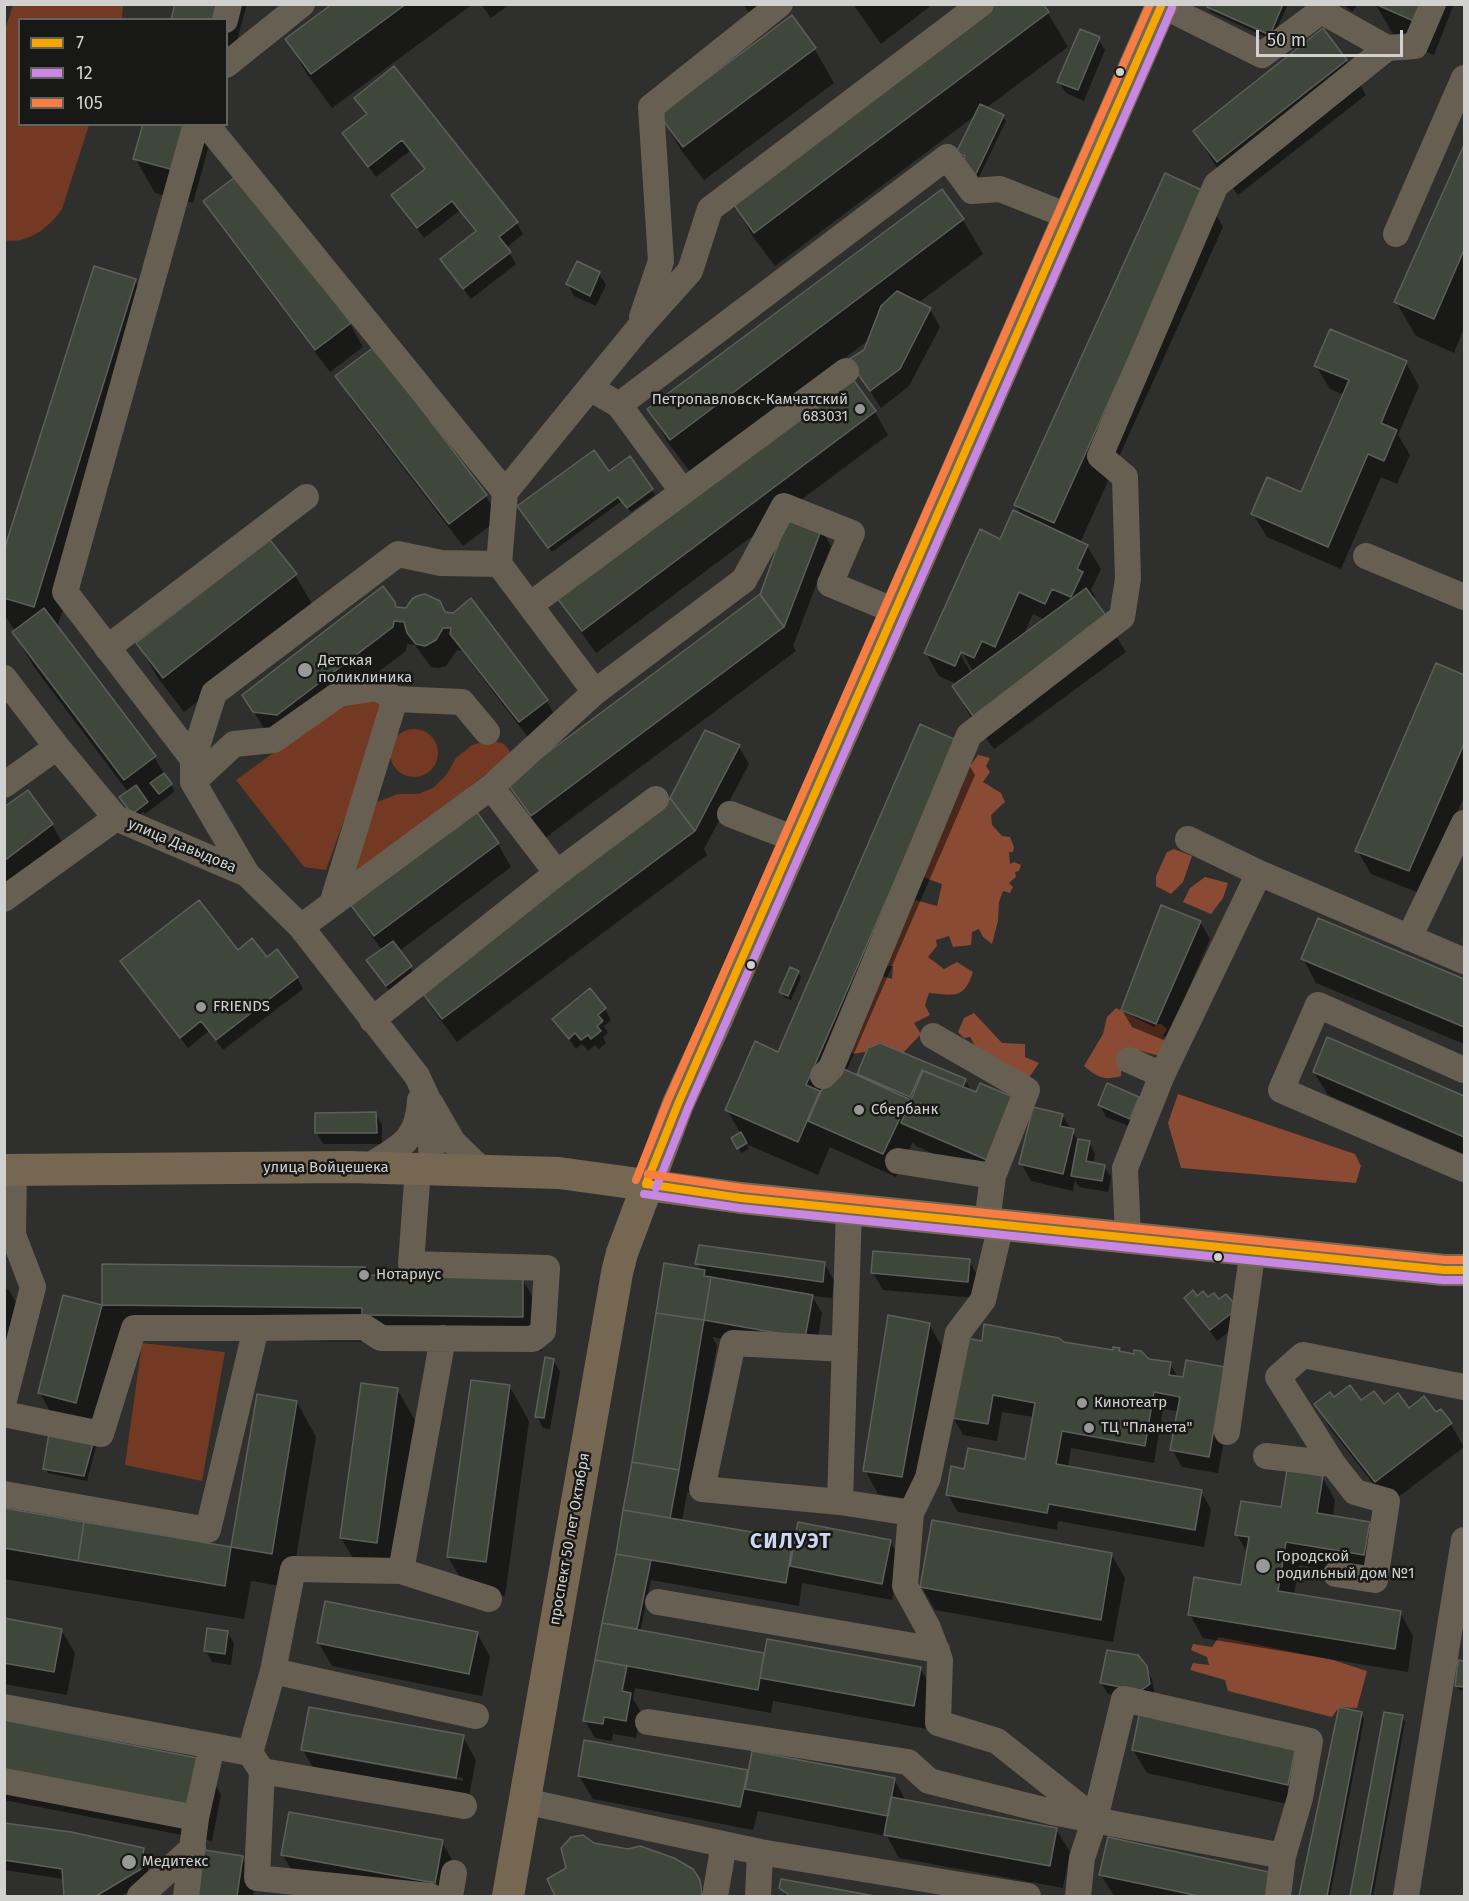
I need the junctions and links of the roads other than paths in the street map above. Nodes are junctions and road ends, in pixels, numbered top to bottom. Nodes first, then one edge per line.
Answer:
1 (302, 4) edge
2 (780, 4) edge
3 (981, 4) edge
4 (1433, 4) edge
5 (1162, 5) edge
6 (1387, 48) junction
7 (228, 63) edge
8 (1464, 78) edge
9 (195, 126) edge
10 (208, 126) edge
11 (1068, 216) junction
12 (1396, 234) dead end
13 (638, 329) junction
14 (846, 371) dead end
15 (590, 388) junction
16 (619, 405) junction
17 (505, 492) junction
18 (683, 492) junction
19 (306, 496) dead end
20 (1366, 556) dead end
21 (499, 564) junction
22 (1464, 597) edge
23 (530, 605) junction
24 (895, 611) junction
25 (107, 648) junction
26 (4, 678) edge
27 (595, 692) junction
28 (396, 699) junction
29 (487, 732) dead end
30 (57, 747) junction
31 (193, 770) junction
32 (4, 785) edge
33 (491, 787) junction
34 (656, 799) dead end
35 (730, 814) dead end
36 (116, 818) junction
37 (1464, 823) edge
38 (795, 839) junction
39 (1188, 839) dead end
40 (557, 873) junction
41 (1259, 873) junction
42 (247, 874) junction
43 (4, 899) edge
44 (332, 904) junction
45 (301, 927) junction
46 (1409, 938) junction
47 (1464, 961) edge
48 (372, 1020) junction
49 (933, 1036) dead end
50 (1129, 1059) dead end
51 (1464, 1070) edge
52 (417, 1076) junction
53 (823, 1076) dead end
54 (1162, 1076) junction
55 (429, 1102) junction
56 (898, 1161) dead end
57 (366, 1168) junction
58 (425, 1168) junction
59 (1464, 1169) edge
60 (9, 1170) edge
61 (482, 1170) junction
62 (993, 1176) junction
63 (646, 1184) junction
64 (849, 1208) junction
65 (994, 1223) junction
66 (9, 1236) edge
67 (1128, 1237) junction
68 (1253, 1249) junction
69 (1464, 1270) edge
70 (256, 1328) junction
71 (442, 1338) junction
72 (845, 1349) junction
73 (1464, 1386) edge
74 (4, 1400) edge
75 (4, 1414) edge
76 (1227, 1432) dead end
77 (1266, 1456) dead end
78 (1333, 1464) junction
79 (4, 1494) edge
80 (840, 1502) junction
81 (910, 1513) junction
82 (1464, 1540) edge
83 (401, 1571) junction
84 (1336, 1574) dead end
85 (489, 1599) dead end
86 (658, 1602) dead end
87 (1456, 1640) edge
88 (937, 1650) junction
89 (273, 1671) junction
90 (4, 1707) edge
91 (476, 1716) dead end
92 (648, 1722) dead end
93 (212, 1746) junction
94 (256, 1762) junction
95 (4, 1781) edge
96 (524, 1801) junction
97 (464, 1806) dead end
98 (196, 1818) junction
99 (1095, 1819) junction
100 (724, 1844) junction
101 (193, 1848) junction
102 (760, 1852) junction
103 (1283, 1856) junction
104 (255, 1887) edge
105 (140, 1896) edge
106 (186, 1896) edge
107 (430, 1896) edge
108 (508, 1896) edge
109 (715, 1896) edge
110 (758, 1896) edge
111 (1028, 1896) edge
112 (1078, 1896) edge
113 (1278, 1896) edge
114 (1406, 1896) edge

1 - 7 street
2 - 13 street
3 - 13 street
4 - 6 street
5 - 6 street
5 - 11 main road, проспект 50 лет Октября
6 - 53 street
8 - 12 street
9 - 25 street
10 - 17 street
11 - 16 street
11 - 24 main road, проспект 50 лет Октября
13 - 15 street
14 - 18 street
15 - 16 street
15 - 17 street
16 - 18 street
17 - 21 street
18 - 23 street
19 - 25 street
20 - 22 street
21 - 23 street
21 - 31 street
23 - 27 street
24 - 27 street
24 - 38 main road, проспект 50 лет Октября
25 - 31 street
26 - 30 street, улица Давыдова
27 - 33 street
28 - 29 street
28 - 31 street
28 - 44 street
30 - 32 street
30 - 36 street, улица Давыдова
31 - 42 street
33 - 40 street
33 - 44 street
34 - 40 street
35 - 38 street
36 - 42 street, улица Давыдова
36 - 43 street
37 - 46 street
38 - 63 main road, проспект 50 лет Октября
39 - 41 street
40 - 48 street
41 - 46 street
41 - 54 street
42 - 45 street, улица Давыдова
44 - 45 street
45 - 48 street, улица Давыдова
46 - 47 street
48 - 52 street, улица Давыдова
49 - 62 street
50 - 54 street
51 - 59 street
52 - 55 street, улица Давыдова
52 - 57 street
54 - 67 street
55 - 58 street, улица Давыдова
55 - 61 street
56 - 62 street
57 - 58 main road, улица Войцешека
57 - 60 main road, улица Войцешека
58 - 61 main road, улица Войцешека
58 - 71 street, улица Давыдова
60 - 66 street
61 - 63 main road, улица Войцешека
62 - 65 street
63 - 64 main road, улица Войцешека
63 - 96 main road, проспект 50 лет Октября
64 - 65 main road, улица Войцешека
64 - 72 street
65 - 67 main road, улица Войцешека
65 - 81 street
66 - 74 street
67 - 68 main road, улица Войцешека
68 - 69 main road, улица Войцешека
68 - 76 street
70 - 71 street
70 - 75 street
70 - 79 street
71 - 83 street
72 - 80 street
72 - 80 street
73 - 78 street
77 - 78 street
78 - 84 street
80 - 81 street
81 - 88 street
82 - 87 street
83 - 85 street
83 - 89 street
86 - 88 street
87 - 114 street
88 - 99 street
89 - 91 street
89 - 94 street
90 - 93 street
92 - 99 street
93 - 94 street
93 - 98 street
94 - 97 street
94 - 104 street
95 - 98 street
96 - 100 street
96 - 108 main road, проспект 50 лет Октября
98 - 101 street
99 - 103 street
99 - 103 street
99 - 112 street
100 - 102 street
100 - 109 street
101 - 105 street
101 - 106 street
102 - 110 street
102 - 111 street
103 - 113 street
104 - 107 street

